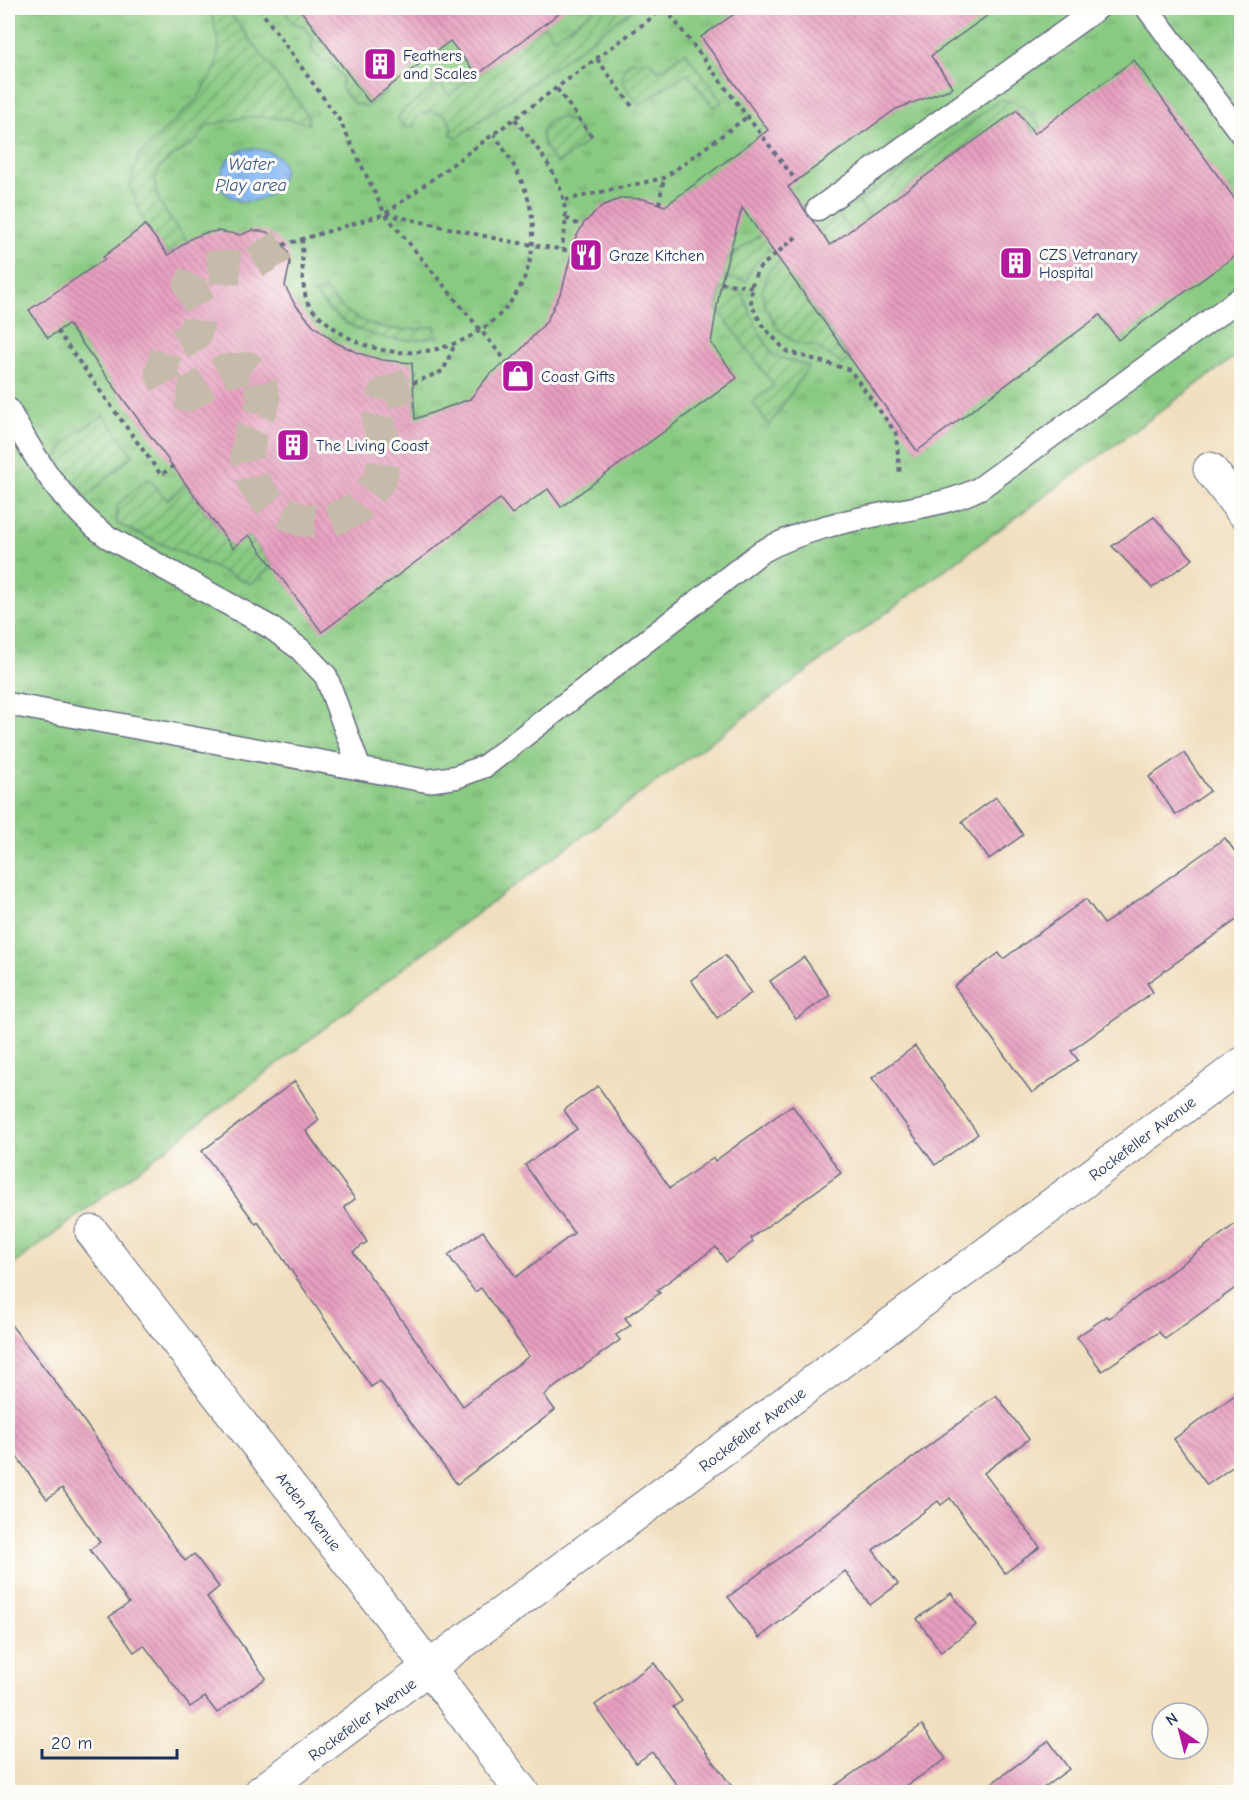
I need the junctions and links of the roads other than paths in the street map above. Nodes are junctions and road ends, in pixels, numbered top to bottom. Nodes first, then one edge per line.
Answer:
1 (1098, 8) edge
2 (1152, 9) edge
3 (1242, 135) edge
4 (818, 209) road end
5 (1242, 297) edge
6 (8, 409) edge
7 (1210, 470) dead end
8 (1242, 511) edge
9 (8, 704) edge
10 (359, 767) junction
11 (1242, 1064) edge
12 (92, 1232) dead end
13 (430, 1669) junction
14 (261, 1792) edge
15 (522, 1792) edge

1 - 4 lane
2 - 3 lane
5 - 10 lane
6 - 10 lane
7 - 8 street
9 - 10 lane
11 - 13 street, Rockefeller Avenue
12 - 13 street, Arden Avenue
13 - 14 street, Rockefeller Avenue
13 - 15 street, Arden Avenue

